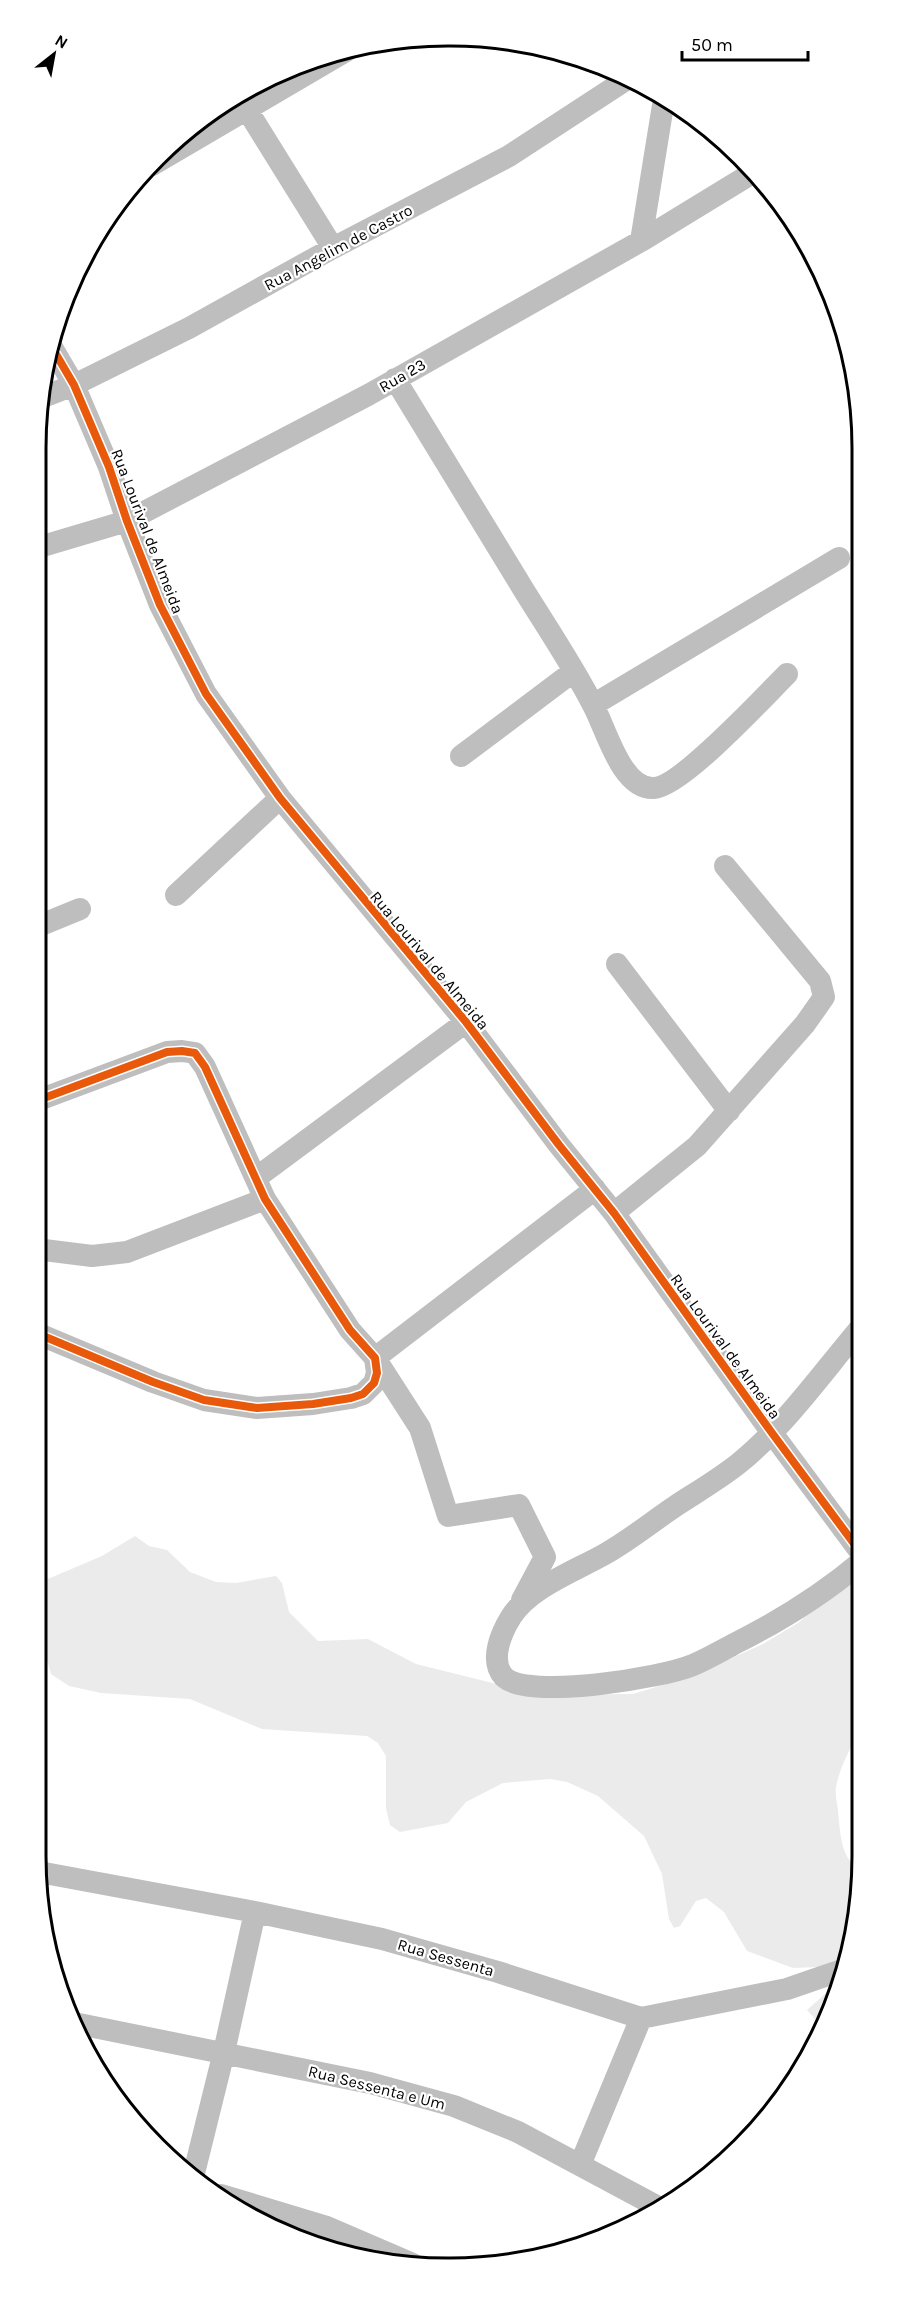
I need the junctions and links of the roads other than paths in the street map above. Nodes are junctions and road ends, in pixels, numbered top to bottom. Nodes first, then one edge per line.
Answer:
1 (310, 72) edge
2 (619, 84) edge
3 (246, 108) junction
4 (663, 108) edge
5 (186, 144) edge
6 (746, 177) edge
7 (641, 241) junction
8 (333, 248) junction
9 (57, 356) edge
10 (395, 378) junction
11 (74, 385) junction
12 (50, 394) edge
13 (127, 521) junction
14 (46, 546) edge
15 (839, 558) dead end
16 (574, 671) junction
17 (787, 674) dead end
18 (593, 705) junction
19 (461, 756) dead end
20 (280, 798) junction
21 (725, 866) dead end
22 (176, 895) dead end
23 (80, 909) dead end
24 (46, 923) edge
25 (617, 964) dead end
26 (466, 1022) junction
27 (46, 1097) edge
28 (729, 1111) junction
29 (256, 1178) junction
30 (595, 1190) junction
31 (265, 1199) junction
32 (614, 1213) junction
33 (46, 1250) edge
34 (46, 1337) edge
35 (852, 1338) edge
36 (375, 1358) junction
37 (772, 1433) junction
38 (852, 1540) edge
39 (852, 1569) edge
40 (520, 1605) junction
41 (47, 1873) edge
42 (255, 1912) junction
43 (834, 1973) edge
44 (641, 2018) junction
45 (84, 2025) edge
46 (224, 2052) junction
47 (580, 2165) junction
48 (195, 2167) edge
49 (245, 2202) edge
50 (651, 2203) edge
51 (386, 2253) edge

1 - 3 street
2 - 8 street, Rua Angelim de Castro
3 - 5 street
3 - 8 street
4 - 7 street
6 - 7 street, Rua 23
7 - 10 street, Rua 23
8 - 11 street, Rua Angelim de Castro
9 - 11 street, Rua Lourival de Almeida
10 - 13 street, Rua 23
10 - 16 street
11 - 12 street, Rua Angelim de Castro
11 - 13 street, Rua Lourival de Almeida
13 - 14 street, Rua 23
13 - 20 street, Rua Lourival de Almeida
15 - 18 street
16 - 18 street
16 - 19 street
17 - 18 street
20 - 22 street
20 - 26 street, Rua Lourival de Almeida
21 - 28 street
23 - 24 street
25 - 28 street
26 - 29 street
26 - 30 street, Rua Lourival de Almeida
27 - 29 street
28 - 32 street
29 - 31 street
30 - 32 street, Rua Lourival de Almeida
30 - 36 street
31 - 33 street
31 - 36 street
32 - 37 street, Rua Lourival de Almeida
34 - 36 street
35 - 37 street
36 - 40 street
37 - 38 street, Rua Lourival de Almeida
37 - 40 street
39 - 40 street
41 - 42 street, Rua Sessenta
42 - 44 street, Rua Sessenta
42 - 46 street
43 - 44 street, Rua Sessenta
44 - 47 street
45 - 46 street, Rua Sessenta e Um
46 - 47 street, Rua Sessenta e Um
46 - 48 street
47 - 50 street, Rua Sessenta e Um
49 - 51 street

